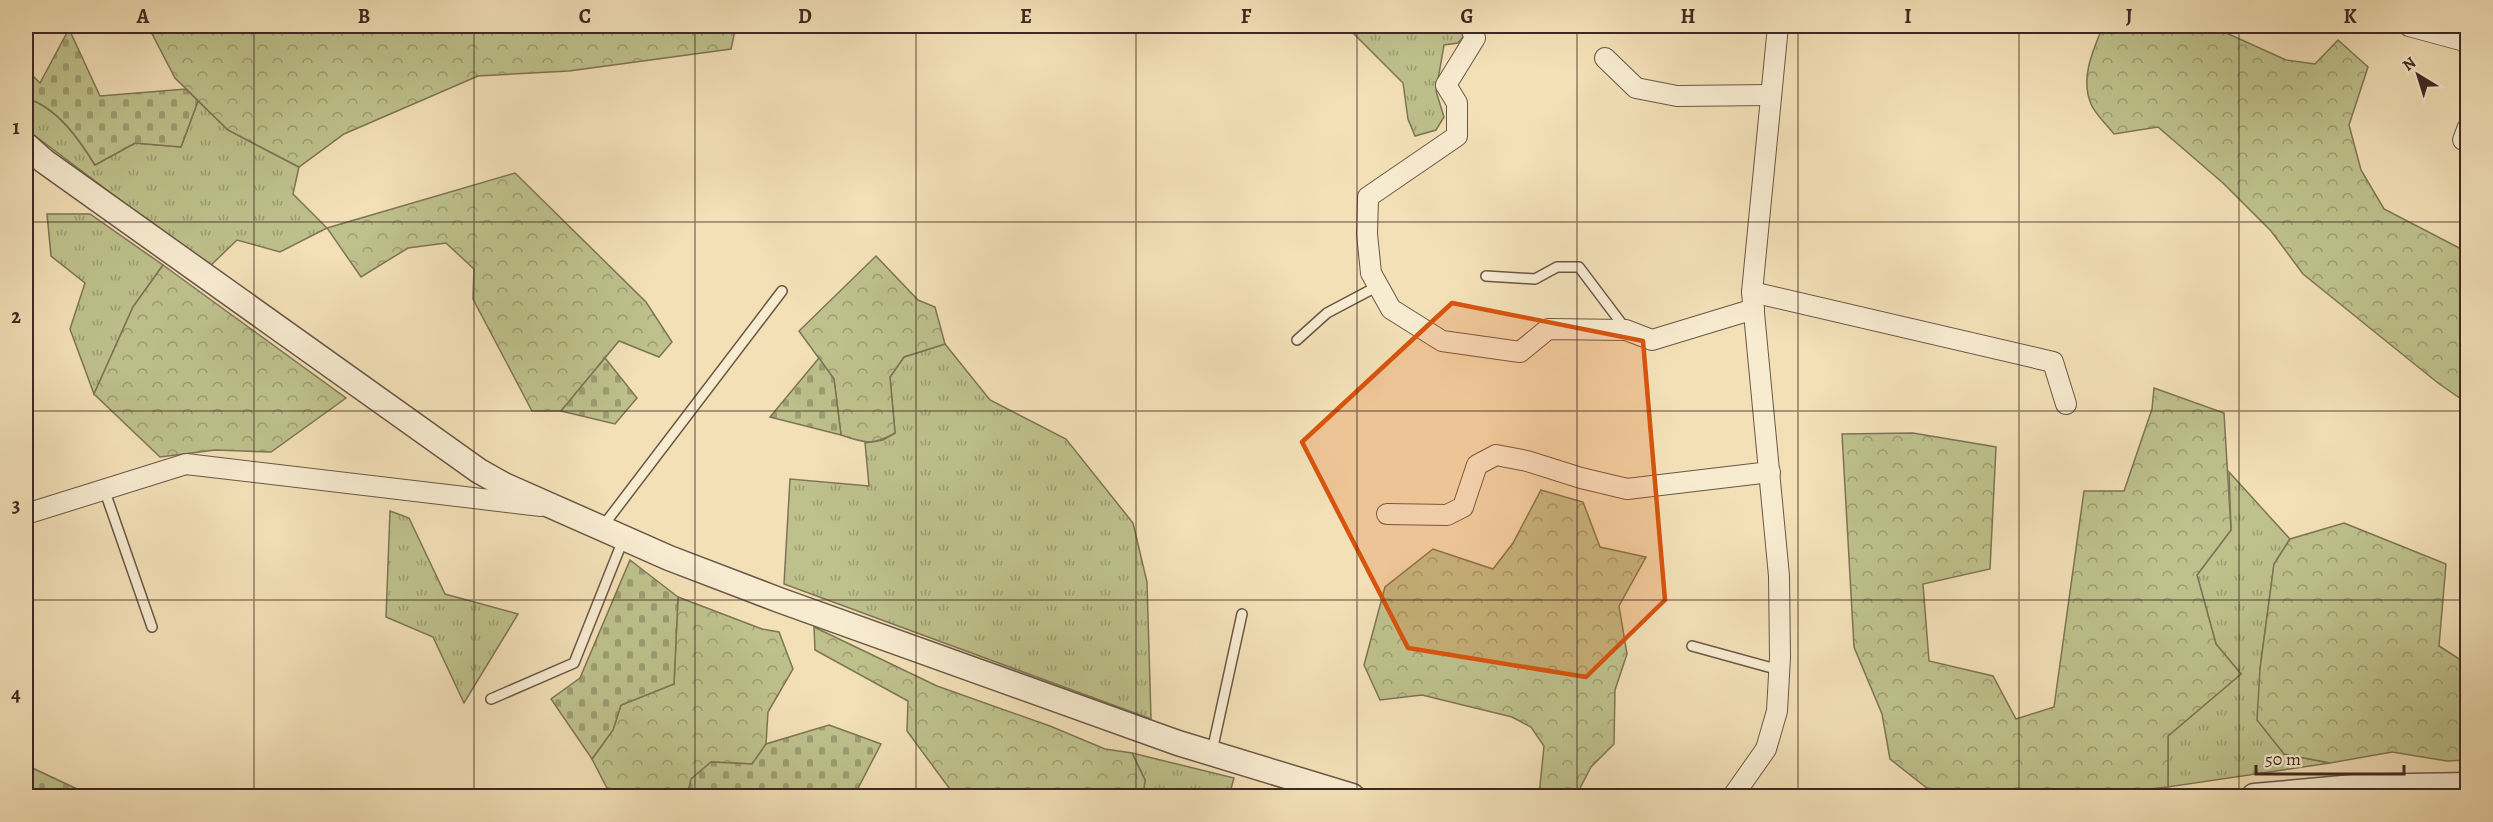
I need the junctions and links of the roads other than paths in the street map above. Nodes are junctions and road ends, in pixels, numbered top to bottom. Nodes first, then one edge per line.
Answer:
1 (1470, 26) edge
2 (1778, 26) edge
3 (2409, 26) edge
4 (2468, 42) edge
5 (1605, 58) dead end
6 (1771, 95) junction
7 (26, 146) edge
8 (1486, 276) dead end
9 (1378, 286) junction
10 (782, 291) dead end
11 (1753, 301) junction
12 (1626, 330) junction
13 (1297, 339) dead end
14 (2066, 404) dead end
15 (1770, 472) junction
16 (104, 489) junction
17 (555, 508) junction
18 (26, 514) edge
19 (1387, 514) dead end
20 (601, 528) junction
21 (624, 538) junction
22 (1242, 614) dead end
23 (152, 627) dead end
24 (1692, 646) dead end
25 (1779, 670) junction
26 (491, 699) dead end
27 (1212, 753) junction
28 (2468, 785) edge
29 (1352, 796) edge
30 (1733, 796) edge
31 (2254, 796) edge

1 - 9 street
2 - 6 street
3 - 4 street
5 - 6 street
6 - 11 street
7 - 17 street
8 - 12 lane
9 - 12 street
9 - 13 lane
10 - 20 lane
11 - 12 street
11 - 14 street
11 - 15 street
15 - 19 street
15 - 25 street
16 - 17 street
16 - 18 street
16 - 23 lane
17 - 20 street
20 - 21 street
21 - 26 lane
21 - 27 street
22 - 27 lane
24 - 25 lane
25 - 30 street
27 - 29 street
28 - 31 street

